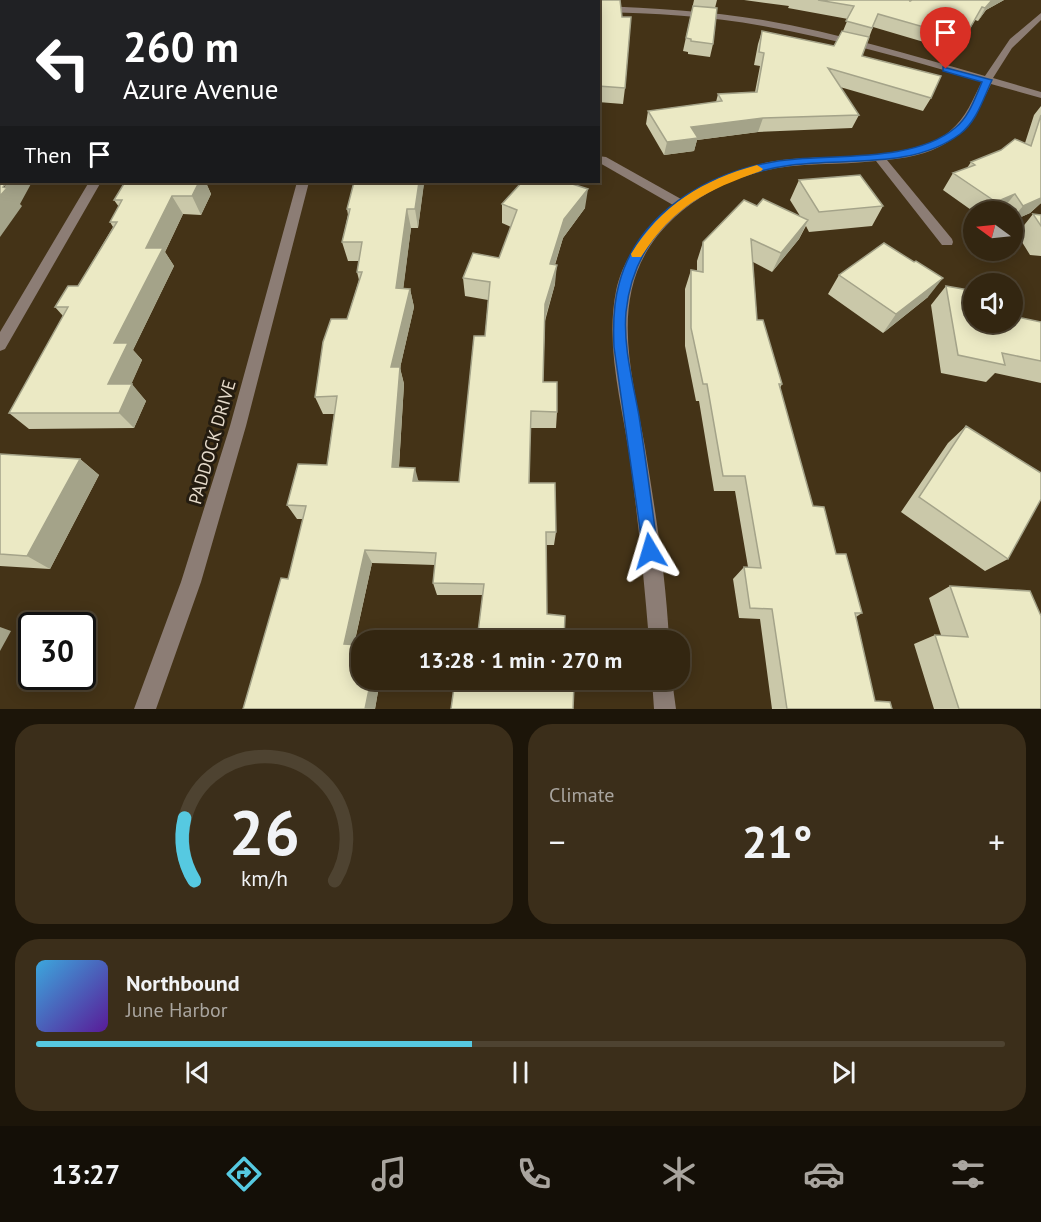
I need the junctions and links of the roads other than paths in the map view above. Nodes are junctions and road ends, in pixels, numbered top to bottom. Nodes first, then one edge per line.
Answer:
1 (600, 9) edge
2 (1041, 16) edge
3 (987, 80) junction
4 (1041, 95) edge
5 (878, 157) junction
6 (602, 159) dead end
7 (94, 183) edge
8 (303, 183) edge
9 (680, 204) junction
10 (947, 242) dead end
11 (0, 345) edge
12 (658, 630) edge
13 (663, 690) edge
14 (145, 709) edge
15 (665, 709) edge

1 - 3 street
2 - 3 street
3 - 4 street
3 - 5 street
5 - 9 street
5 - 10 street
6 - 9 street
7 - 11 street
8 - 14 street, PADDOCK DRIVE
9 - 12 street
13 - 15 street

